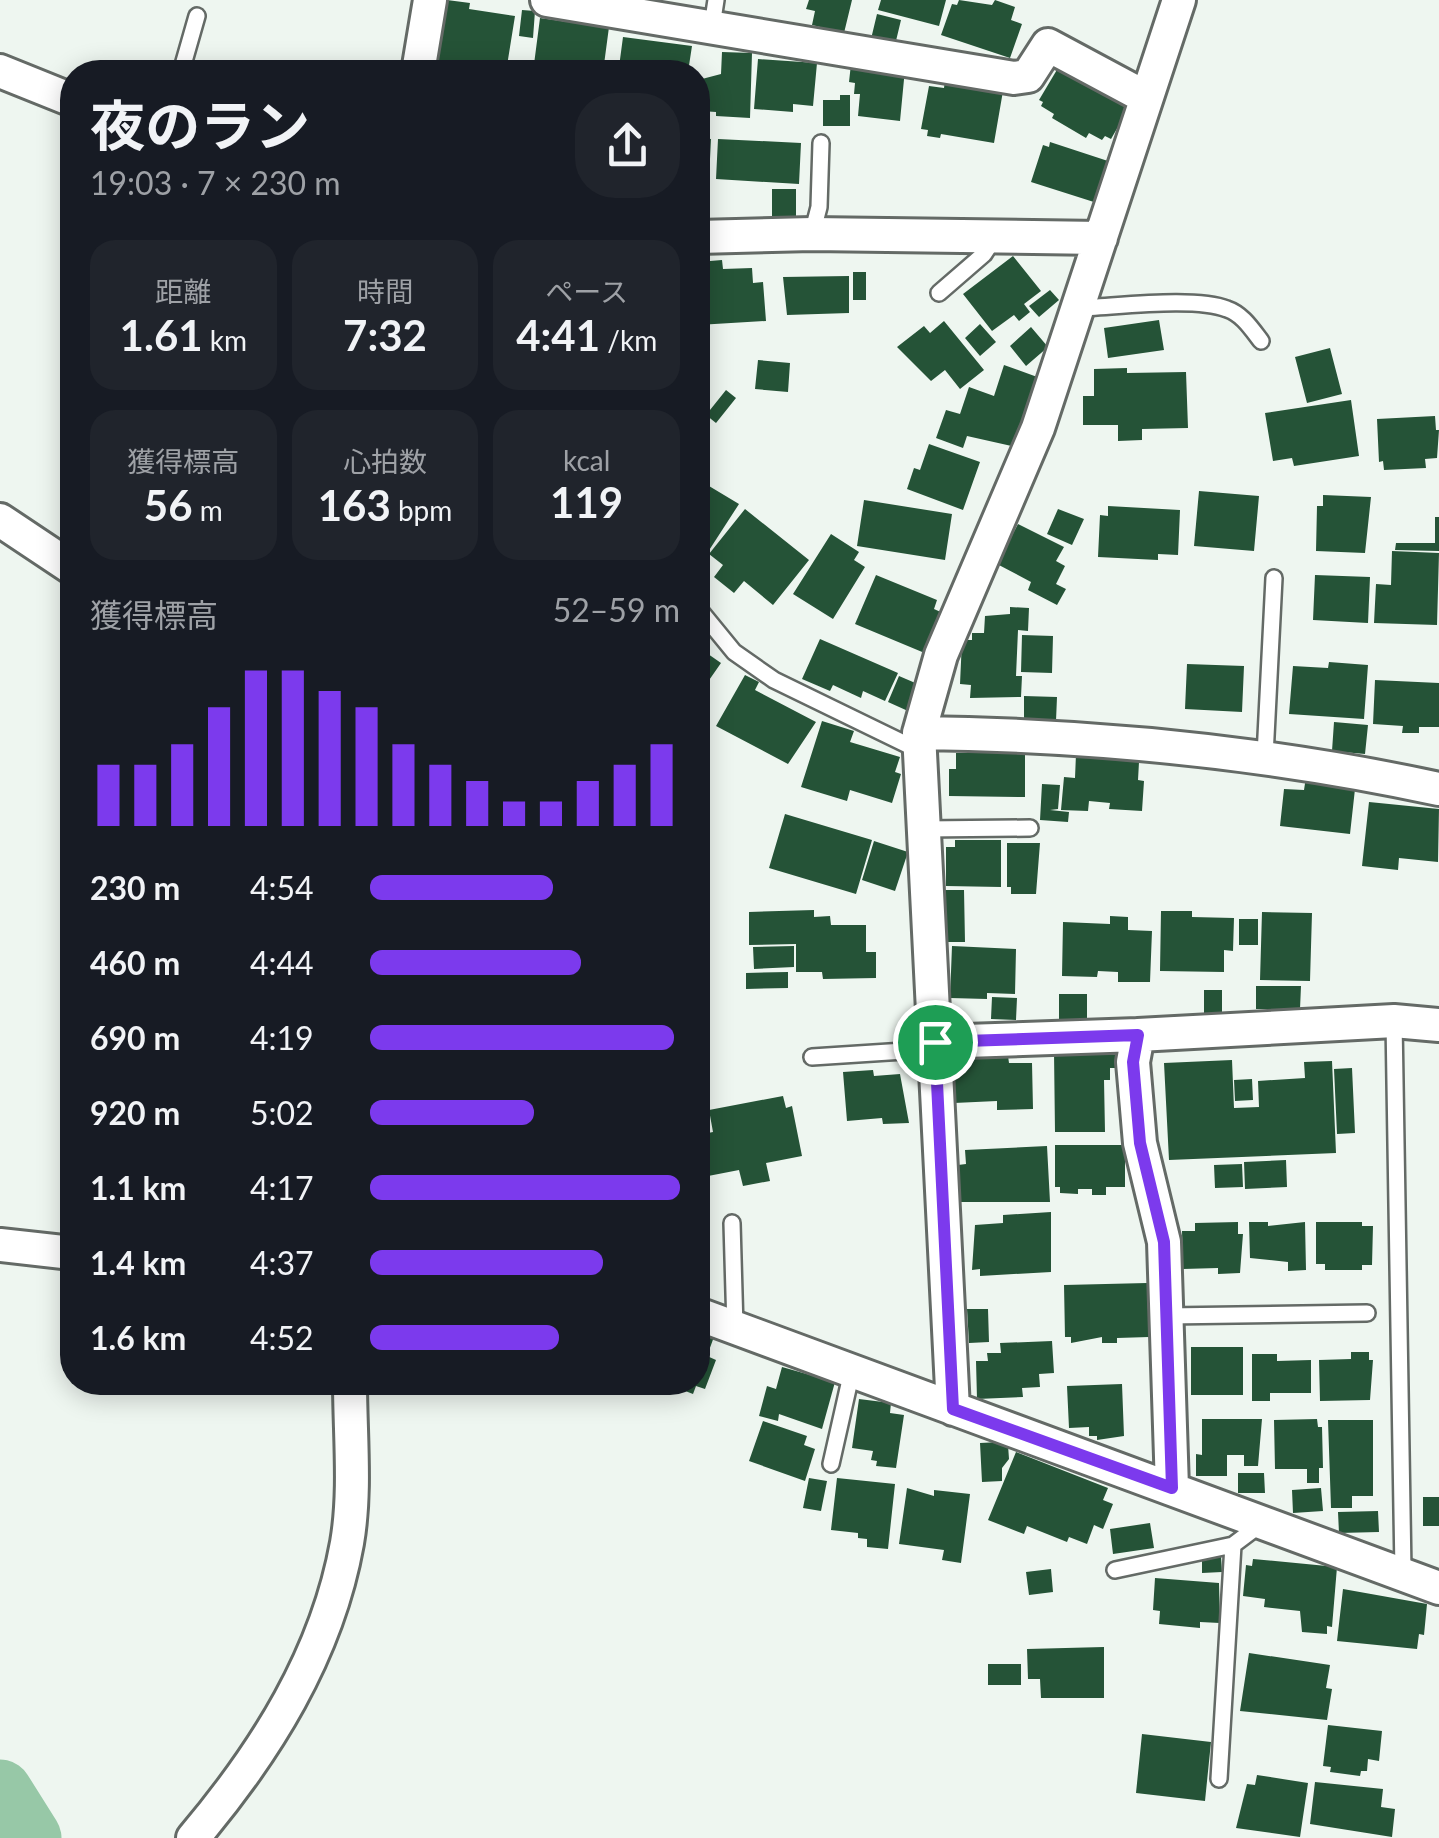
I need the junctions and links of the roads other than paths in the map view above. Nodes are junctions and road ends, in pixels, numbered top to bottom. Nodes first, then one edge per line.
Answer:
1 (430, 0) edge
2 (1179, 0) edge
3 (557, 1) edge
4 (714, 13) edge
5 (198, 16) dead end
6 (185, 60) edge
7 (420, 60) edge
8 (0, 71) edge
9 (60, 95) edge
10 (1146, 96) junction
11 (821, 143) dead end
12 (812, 234) junction
13 (996, 236) junction
14 (710, 237) edge
15 (1101, 238) junction
16 (939, 293) dead end
17 (1078, 308) junction
18 (1260, 341) dead end
19 (0, 520) edge
20 (60, 560) edge
21 (1274, 578) dead end
22 (710, 623) edge
23 (920, 742) junction
24 (1264, 756) junction
25 (1439, 790) edge
26 (1030, 828) dead end
27 (924, 830) junction
28 (1394, 1021) junction
29 (1439, 1025) edge
30 (1138, 1035) junction
31 (935, 1046) junction
32 (812, 1057) dead end
33 (732, 1223) dead end
34 (0, 1245) edge
35 (60, 1252) edge
36 (1367, 1313) dead end
37 (1167, 1316) junction
38 (710, 1319) edge
39 (735, 1328) junction
40 (852, 1372) junction
41 (350, 1395) edge
42 (953, 1409) junction
43 (831, 1464) dead end
44 (1172, 1488) junction
45 (1264, 1522) junction
46 (1234, 1545) junction
47 (1115, 1570) dead end
48 (1403, 1572) junction
49 (1439, 1588) edge
50 (1219, 1779) dead end
51 (194, 1838) edge

1 - 7 street
2 - 10 street
3 - 4 street
4 - 10 street
5 - 6 lane
8 - 9 street
10 - 15 street
11 - 12 lane
12 - 13 street
12 - 14 street
13 - 15 street
13 - 16 lane
15 - 17 street
17 - 18 lane
17 - 23 street
19 - 20 street
21 - 24 lane
22 - 23 lane
23 - 24 street
23 - 27 street
24 - 25 street
26 - 27 lane
27 - 31 street
28 - 29 street
28 - 30 street
28 - 48 lane
30 - 31 street
30 - 37 street
31 - 32 lane
31 - 42 street
33 - 39 lane
34 - 35 street
36 - 37 lane
37 - 44 street
38 - 39 street
39 - 40 street
40 - 42 street
40 - 43 lane
41 - 51 street
42 - 44 street
44 - 45 street
45 - 46 lane
45 - 48 street
46 - 47 lane
46 - 50 lane
48 - 49 street

